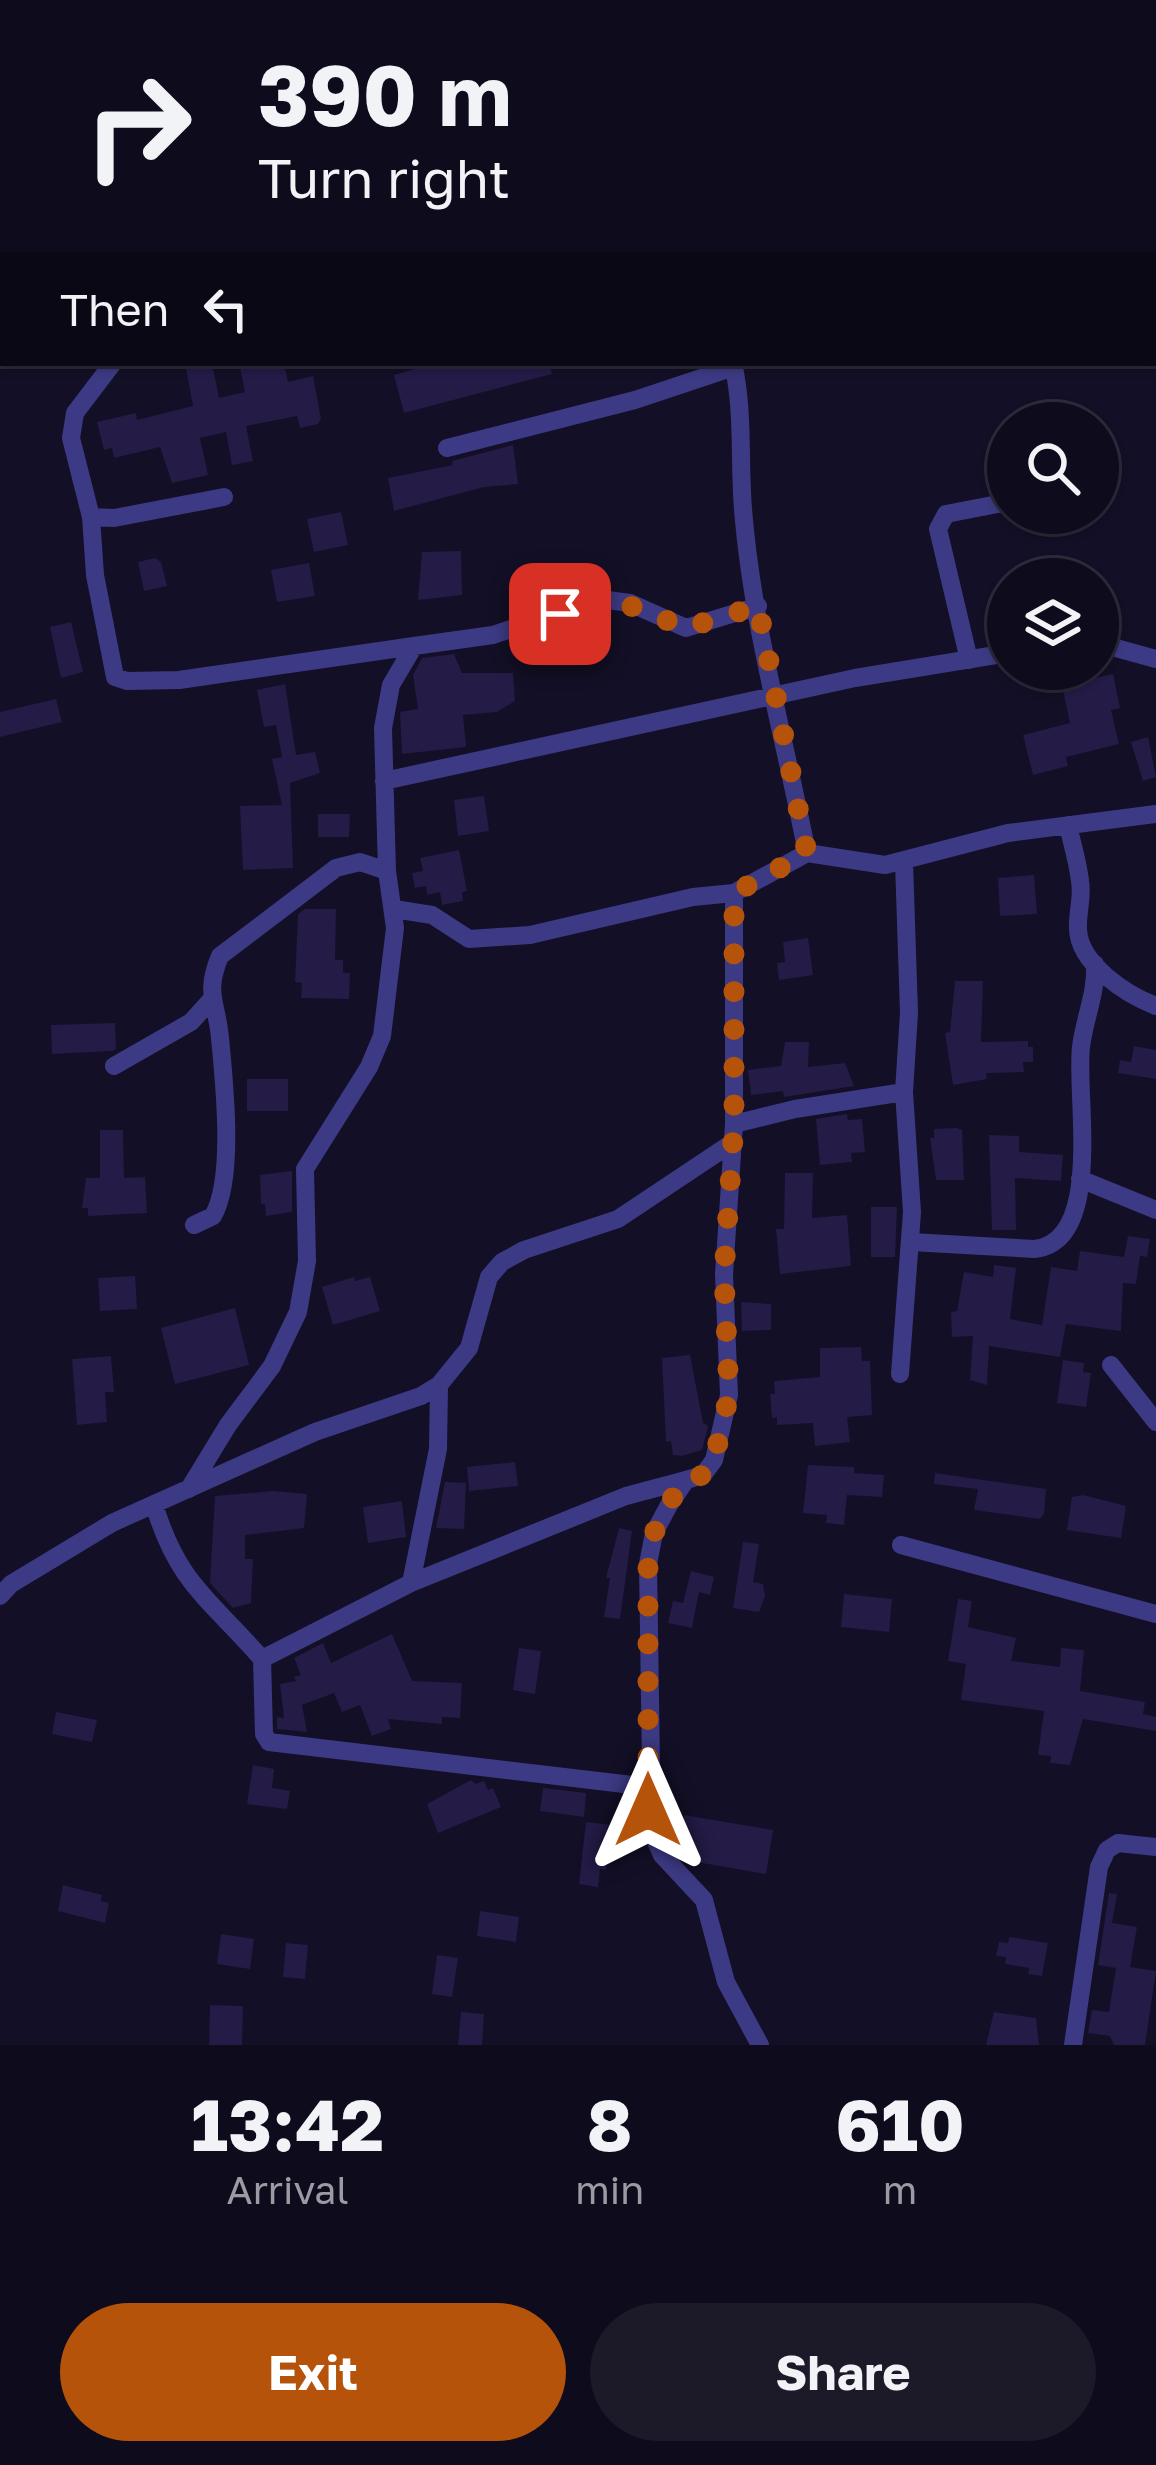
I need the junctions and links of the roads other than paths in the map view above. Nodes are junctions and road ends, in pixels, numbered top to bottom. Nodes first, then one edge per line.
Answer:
1 (110, 366) edge
2 (731, 366) edge
3 (734, 366) edge
4 (447, 448) dead end
5 (224, 497) dead end
6 (987, 506) edge
7 (91, 517) junction
8 (758, 606) junction
9 (414, 646) junction
10 (1119, 649) edge
11 (987, 657) edge
12 (1156, 659) edge
13 (969, 660) junction
14 (776, 697) junction
15 (384, 782) junction
16 (1156, 814) edge
17 (1068, 825) junction
18 (807, 853) junction
19 (904, 862) junction
20 (387, 871) junction
21 (734, 893) junction
22 (394, 909) junction
23 (1095, 964) junction
24 (210, 1001) junction
25 (1156, 1006) edge
26 (114, 1066) dead end
27 (904, 1092) junction
28 (733, 1134) junction
29 (1080, 1179) junction
30 (1156, 1210) edge
31 (194, 1225) dead end
32 (911, 1242) junction
33 (1112, 1365) dead end
34 (900, 1374) dead end
35 (439, 1385) junction
36 (1156, 1422) edge
37 (686, 1480) junction
38 (189, 1489) junction
39 (154, 1504) junction
40 (901, 1545) dead end
41 (410, 1583) junction
42 (0, 1596) edge
43 (1156, 1614) edge
44 (262, 1659) junction
45 (649, 1786) junction
46 (1156, 1847) edge
47 (760, 2045) edge
48 (1073, 2045) edge

1 - 7 street
2 - 4 street
3 - 8 street
5 - 7 street
6 - 13 street
7 - 9 street
8 - 9 street
8 - 14 street
9 - 15 street
10 - 12 street
11 - 13 street
13 - 14 street
14 - 15 street
14 - 18 street
15 - 20 street
16 - 17 street
17 - 19 street
17 - 23 street
18 - 19 street
18 - 21 street
19 - 27 street
20 - 22 street
20 - 24 street
21 - 22 street
21 - 28 street
22 - 38 street
23 - 25 street
23 - 29 street
24 - 26 street
24 - 31 street
27 - 28 street
27 - 32 street
28 - 35 street
28 - 37 street
29 - 30 street
29 - 32 street
32 - 34 street
33 - 36 street
35 - 38 street
35 - 41 street
37 - 41 street
37 - 45 street
38 - 39 street
39 - 42 street
39 - 44 street
40 - 43 street
41 - 44 street
44 - 45 street
45 - 47 street
46 - 48 street

